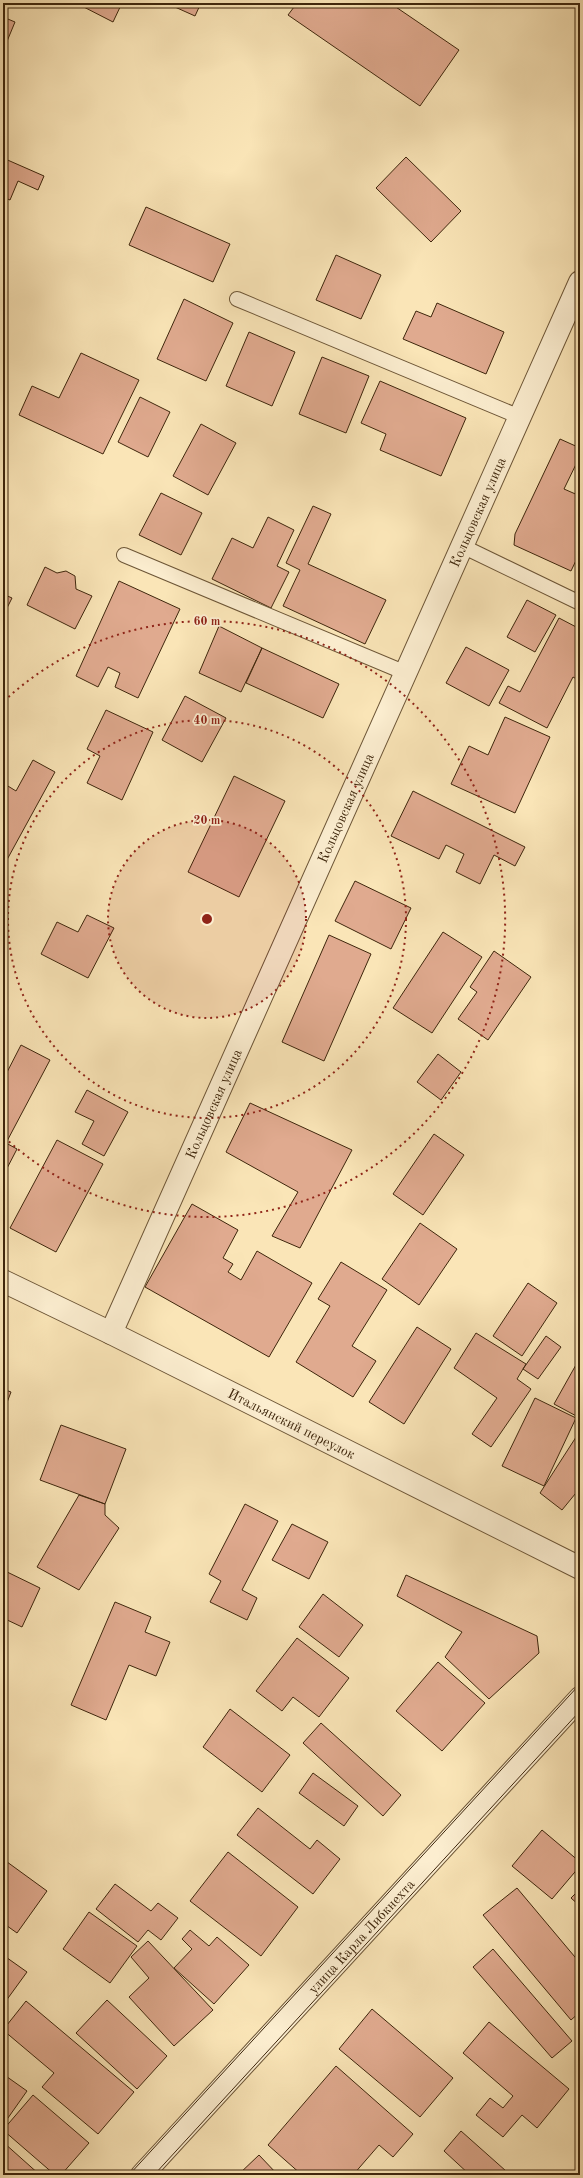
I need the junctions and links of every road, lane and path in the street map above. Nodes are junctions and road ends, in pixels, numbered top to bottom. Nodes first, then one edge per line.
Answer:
1 (580, 282) edge
2 (237, 299) dead end
3 (520, 417) junction
4 (462, 546) junction
5 (124, 555) dead end
6 (580, 603) edge
7 (406, 673) junction
8 (3, 1281) edge
9 (111, 1333) junction
10 (580, 1568) edge
11 (580, 1698) edge
12 (142, 2175) edge

1 - 3 street, Кольцовская улица
2 - 3 lane
3 - 4 street, Кольцовская улица
4 - 6 lane
4 - 7 street, Кольцовская улица
5 - 7 lane
7 - 9 street, Кольцовская улица
8 - 9 street, Итальянский переулок
9 - 10 street, Итальянский переулок
11 - 12 street, улица Карла Либкнехта

